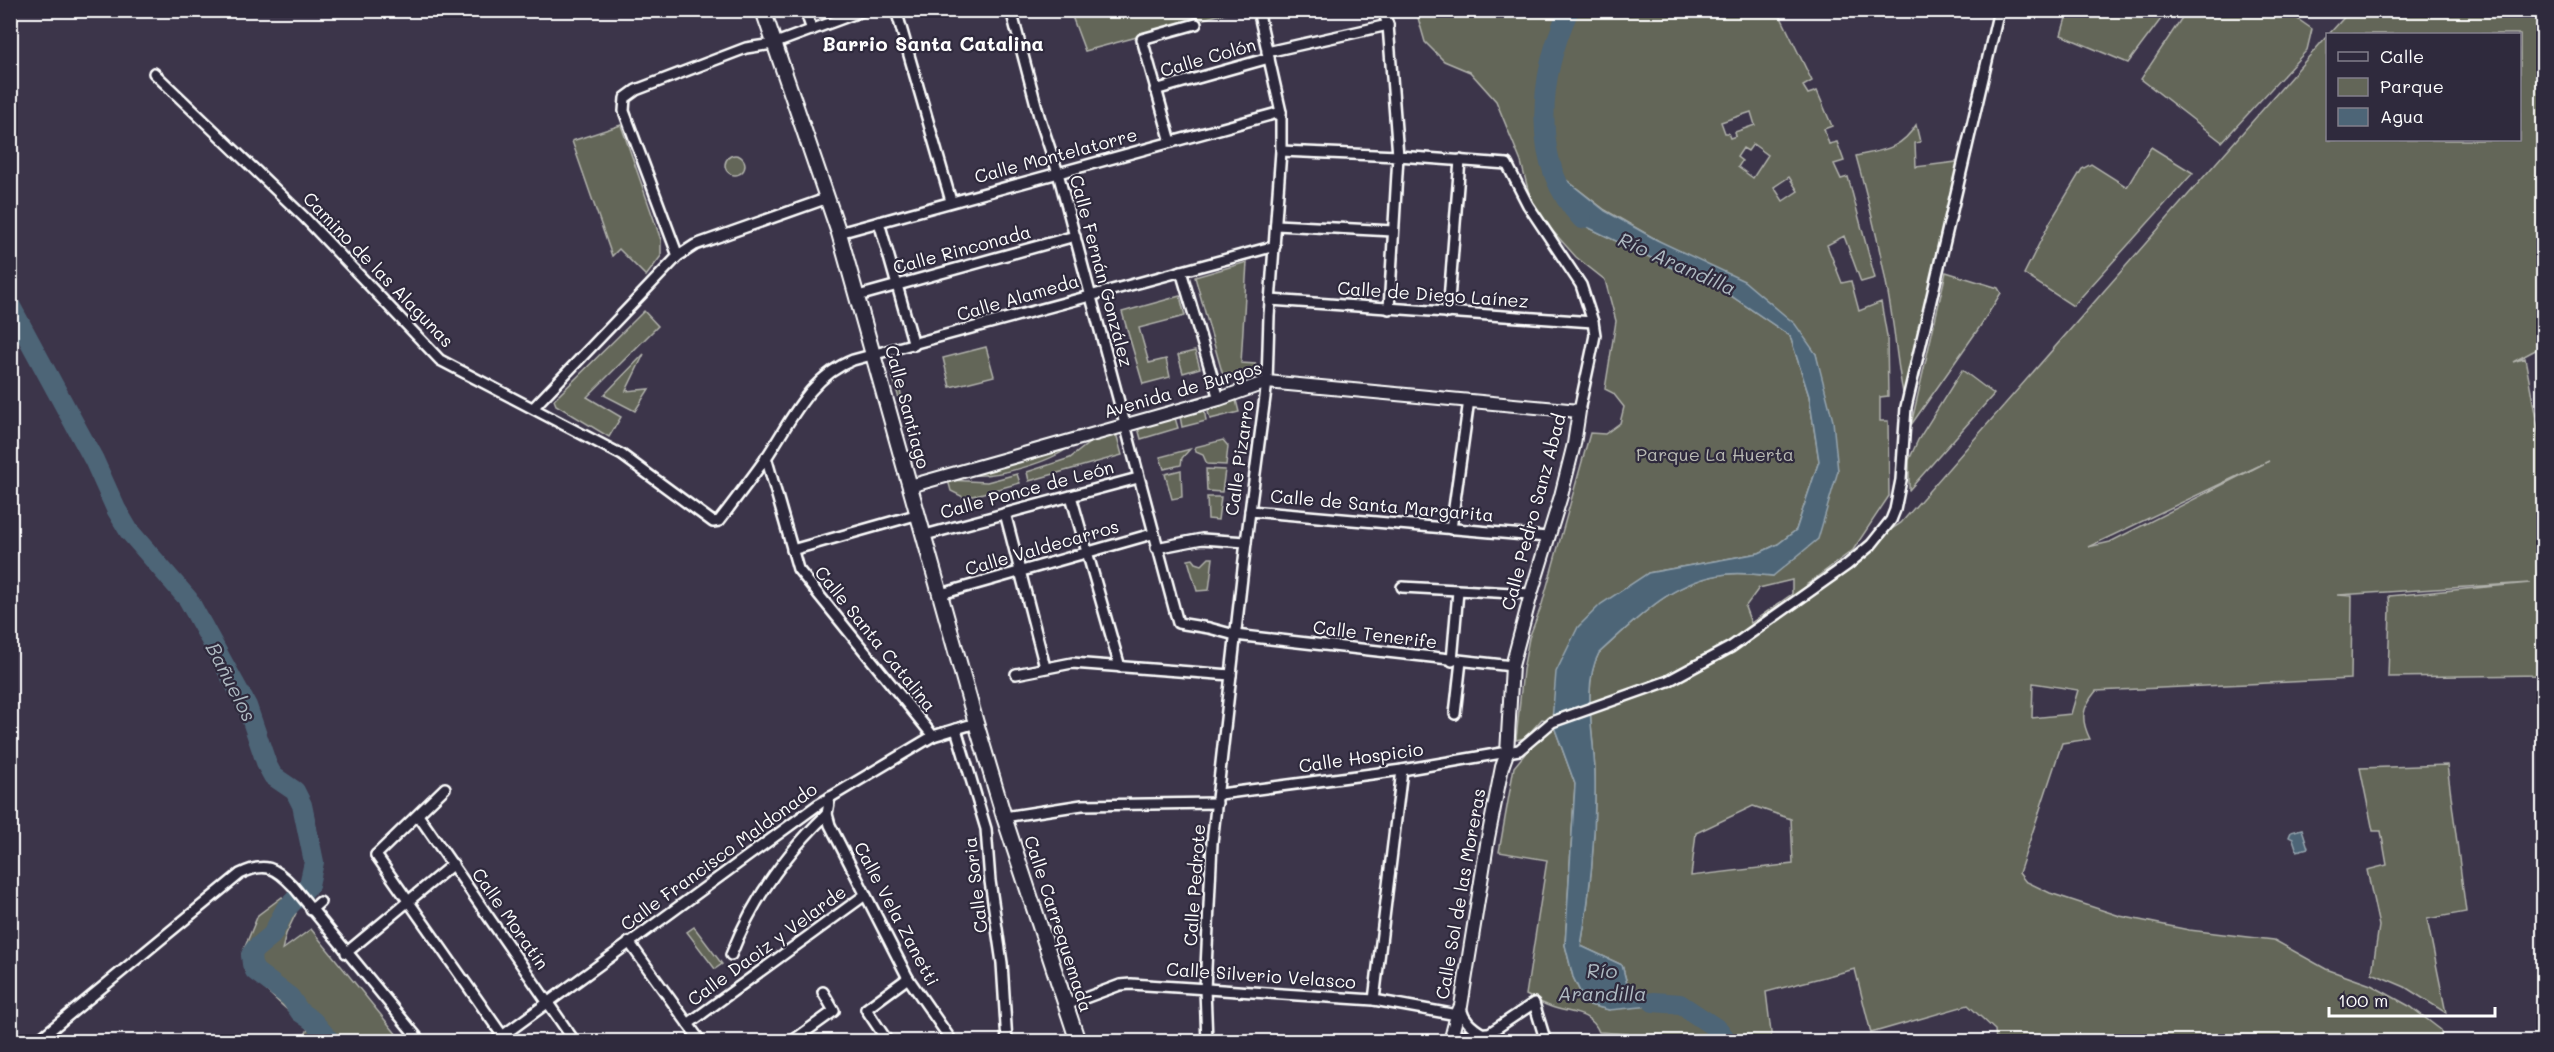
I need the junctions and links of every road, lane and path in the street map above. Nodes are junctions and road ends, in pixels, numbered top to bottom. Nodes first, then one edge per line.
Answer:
1 (763, 10) edge
2 (805, 10) edge
3 (866, 10) edge
4 (896, 10) edge
5 (1011, 10) edge
6 (1258, 10) edge
7 (1383, 10) edge
8 (1999, 10) edge
9 (840, 15) edge
10 (1196, 24) dead end
11 (1388, 25) junction
12 (812, 30) junction
13 (773, 44) junction
14 (1268, 55) junction
15 (154, 73) dead end
16 (1155, 90) junction
17 (1281, 112) junction
18 (1171, 142) junction
19 (1281, 151) junction
20 (1398, 156) junction
21 (1457, 160) junction
22 (1059, 173) junction
23 (828, 198) junction
24 (951, 201) junction
25 (879, 222) junction
26 (1276, 225) junction
27 (1393, 231) junction
28 (839, 233) junction
29 (1075, 236) junction
30 (1275, 246) junction
31 (678, 256) junction
32 (1181, 271) junction
33 (897, 285) junction
34 (1091, 295) junction
35 (858, 296) junction
36 (1270, 300) junction
37 (1389, 309) junction
38 (1446, 313) junction
39 (1593, 322) junction
40 (914, 345) junction
41 (874, 354) junction
42 (1267, 382) junction
43 (1219, 399) junction
44 (1469, 400) junction
45 (534, 407) junction
46 (1579, 411) junction
47 (1124, 425) junction
48 (766, 457) junction
49 (1138, 478) junction
50 (910, 486) junction
51 (1071, 496) junction
52 (1250, 511) junction
53 (1005, 513) junction
54 (919, 514) junction
55 (1451, 529) junction
56 (1152, 534) junction
57 (925, 535) junction
58 (1547, 537) junction
59 (1246, 542) junction
60 (1156, 548) junction
61 (792, 550) junction
62 (1086, 552) junction
63 (1020, 571) junction
64 (1402, 587) dead end
65 (1458, 591) junction
66 (941, 594) junction
67 (1531, 594) junction
68 (1235, 635) junction
69 (1457, 661) junction
70 (1512, 666) junction
71 (1046, 667) junction
72 (1120, 667) junction
73 (1016, 674) dead end
74 (1231, 675) junction
75 (1455, 714) dead end
76 (976, 723) junction
77 (956, 729) junction
78 (933, 736) junction
79 (1507, 753) junction
80 (1402, 770) junction
81 (446, 788) dead end
82 (830, 797) junction
83 (1218, 799) junction
84 (827, 814) junction
85 (418, 815) junction
86 (1004, 817) junction
87 (453, 864) junction
88 (865, 895) junction
89 (409, 901) junction
90 (320, 902) dead end
91 (309, 908) junction
92 (629, 942) junction
93 (346, 953) junction
94 (731, 955) dead end
95 (908, 978) junction
96 (1205, 989) junction
97 (823, 992) dead end
98 (1374, 1000) junction
99 (548, 1003) junction
100 (1066, 1005) junction
101 (1459, 1010) junction
102 (688, 1024) junction
103 (1486, 1033) junction
104 (498, 1038) edge
105 (1450, 1039) edge
106 (951, 1040) dead end
107 (36, 1041) edge
108 (421, 1041) edge
109 (575, 1041) edge
110 (701, 1041) edge
111 (791, 1041) edge
112 (888, 1041) edge
113 (1007, 1041) edge
114 (1078, 1041) edge
115 (1207, 1041) edge
116 (1476, 1041) edge
117 (1546, 1041) edge

1 - 13 main road, Calle Santiago
2 - 12 street
3 - 9 street
4 - 24 street
5 - 22 street, Calle Fernán González
6 - 14 street, Calle Pizarro
7 - 11 street
8 - 79 street
9 - 12 street
10 - 16 street
11 - 14 street, Calle Colón
11 - 20 street
12 - 13 street
13 - 23 main road, Calle Santiago
13 - 31 street
14 - 16 street, Calle Colón
14 - 17 street, Calle Pizarro
15 - 45 street, Camino de las Alagunas
16 - 18 street
17 - 18 street, Calle Montelatorre
17 - 19 street, Calle Pizarro
18 - 22 street, Calle Montelatorre
19 - 20 street, Calle Pedro Sanz Abad
19 - 26 street, Calle Pizarro
20 - 21 street, Calle Pedro Sanz Abad
20 - 27 street
21 - 38 street
21 - 39 street, Calle Pedro Sanz Abad
22 - 24 street, Calle Montelatorre
22 - 29 street, Calle Fernán González
23 - 28 main road, Calle Santiago
23 - 31 street
24 - 25 street, Calle Montelatorre
25 - 28 street, Calle Montelatorre
25 - 33 street
26 - 27 street
26 - 30 street, Calle Pizarro
27 - 37 street
28 - 35 main road, Calle Santiago
29 - 33 street, Calle Rinconada
29 - 34 street, Calle Fernán González
30 - 32 street, Calle Alameda
30 - 36 street, Calle Pizarro
31 - 45 street
32 - 34 street, Calle Alameda
32 - 43 street
33 - 35 street, Calle Rinconada
33 - 40 street
34 - 40 street, Calle Alameda
34 - 47 street, Calle Fernán González
35 - 41 main road, Calle Santiago
36 - 37 street, Calle de Diego Laínez
36 - 42 street, Calle Pizarro
37 - 38 street, Calle de Diego Laínez
38 - 39 street, Calle de Diego Laínez
39 - 46 street, Calle Pedro Sanz Abad
40 - 41 street, Calle Alameda
41 - 48 street, Calle Alameda
41 - 50 main road, Calle Santiago
42 - 43 street, Avenida de Burgos
42 - 44 street, Avenida de Burgos
42 - 52 street, Calle Pizarro
43 - 47 street, Avenida de Burgos
44 - 46 street, Avenida de Burgos
44 - 55 street
45 - 48 street, Camino de las Alagunas
46 - 58 street, Calle Pedro Sanz Abad
47 - 49 street, Calle Fernán González
47 - 50 street, Avenida de Burgos
48 - 61 street, Calle Santa Catalina
49 - 51 street, Calle Ponce de León
49 - 56 street, Calle Fernán González
50 - 54 main road, Calle Santiago
51 - 53 street, Calle Ponce de León
51 - 62 street
52 - 55 street, Calle de Santa Margarita
52 - 59 street, Calle Pizarro
53 - 57 street, Calle Ponce de León
53 - 63 street
54 - 57 main road, Calle Santiago
54 - 61 street
55 - 58 street, Calle de Santa Margarita
56 - 60 street, Calle Fernán González
56 - 62 street, Calle Valdecarros
57 - 66 main road, Calle Santiago
58 - 67 street, Calle Pedro Sanz Abad
59 - 60 street
59 - 68 street, Calle Pizarro
60 - 68 street, Calle Fernán González
61 - 78 street, Calle Santa Catalina
62 - 63 street, Calle Valdecarros
62 - 72 street
63 - 66 street, Calle Valdecarros
63 - 71 street
64 - 65 street
65 - 67 street
65 - 69 street
66 - 76 main road, Calle Santiago
67 - 70 street, Calle Pedro Sanz Abad
68 - 69 street, Calle Tenerife
68 - 74 street, Calle Pizarro
69 - 70 street, Calle Tenerife
69 - 75 street
70 - 79 street, Calle Pedro Sanz Abad
71 - 72 street
71 - 73 street
72 - 74 street
74 - 83 street, Calle Pizarro
76 - 77 street, Calle Francisco Maldonado
76 - 86 main road, Calle Santiago
77 - 78 street, Calle Francisco Maldonado
77 - 113 street, Calle Soria
78 - 82 street, Calle Francisco Maldonado
79 - 80 street, Calle Hospicio
79 - 101 street, Calle Sol de las Moreras
80 - 83 street, Calle Hospicio
80 - 98 street
81 - 85 street
82 - 84 street
82 - 92 street, Calle Francisco Maldonado
83 - 86 street, Calle Hospicio
83 - 96 street, Calle Pedrote
84 - 88 street, Calle Vela Zanetti
84 - 94 street
85 - 87 street, Calle Moratín
85 - 89 street
86 - 100 main road, Calle Carrequemada
87 - 89 street
87 - 99 street, Calle Moratín
88 - 95 street, Calle Vela Zanetti
88 - 102 street, Calle Daoiz y Velarde
89 - 93 street
89 - 104 street
90 - 91 street
91 - 93 street
91 - 107 street
92 - 99 street, Calle Francisco Maldonado
92 - 102 street
93 - 108 street
95 - 106 street, Calle Vela Zanetti
95 - 112 street
96 - 98 street, Calle Silverio Velasco
96 - 100 street, Calle Silverio Velasco
96 - 115 street, Calle Pedrote
97 - 111 street
98 - 101 street, Calle Silverio Velasco
99 - 104 street, Calle Francisco Maldonado
99 - 109 street, Calle Moratín
100 - 114 main road, Calle Carrequemada
101 - 103 street
101 - 105 street, Calle Sol de las Moreras
102 - 110 street
103 - 105 street
103 - 116 street
103 - 117 street

